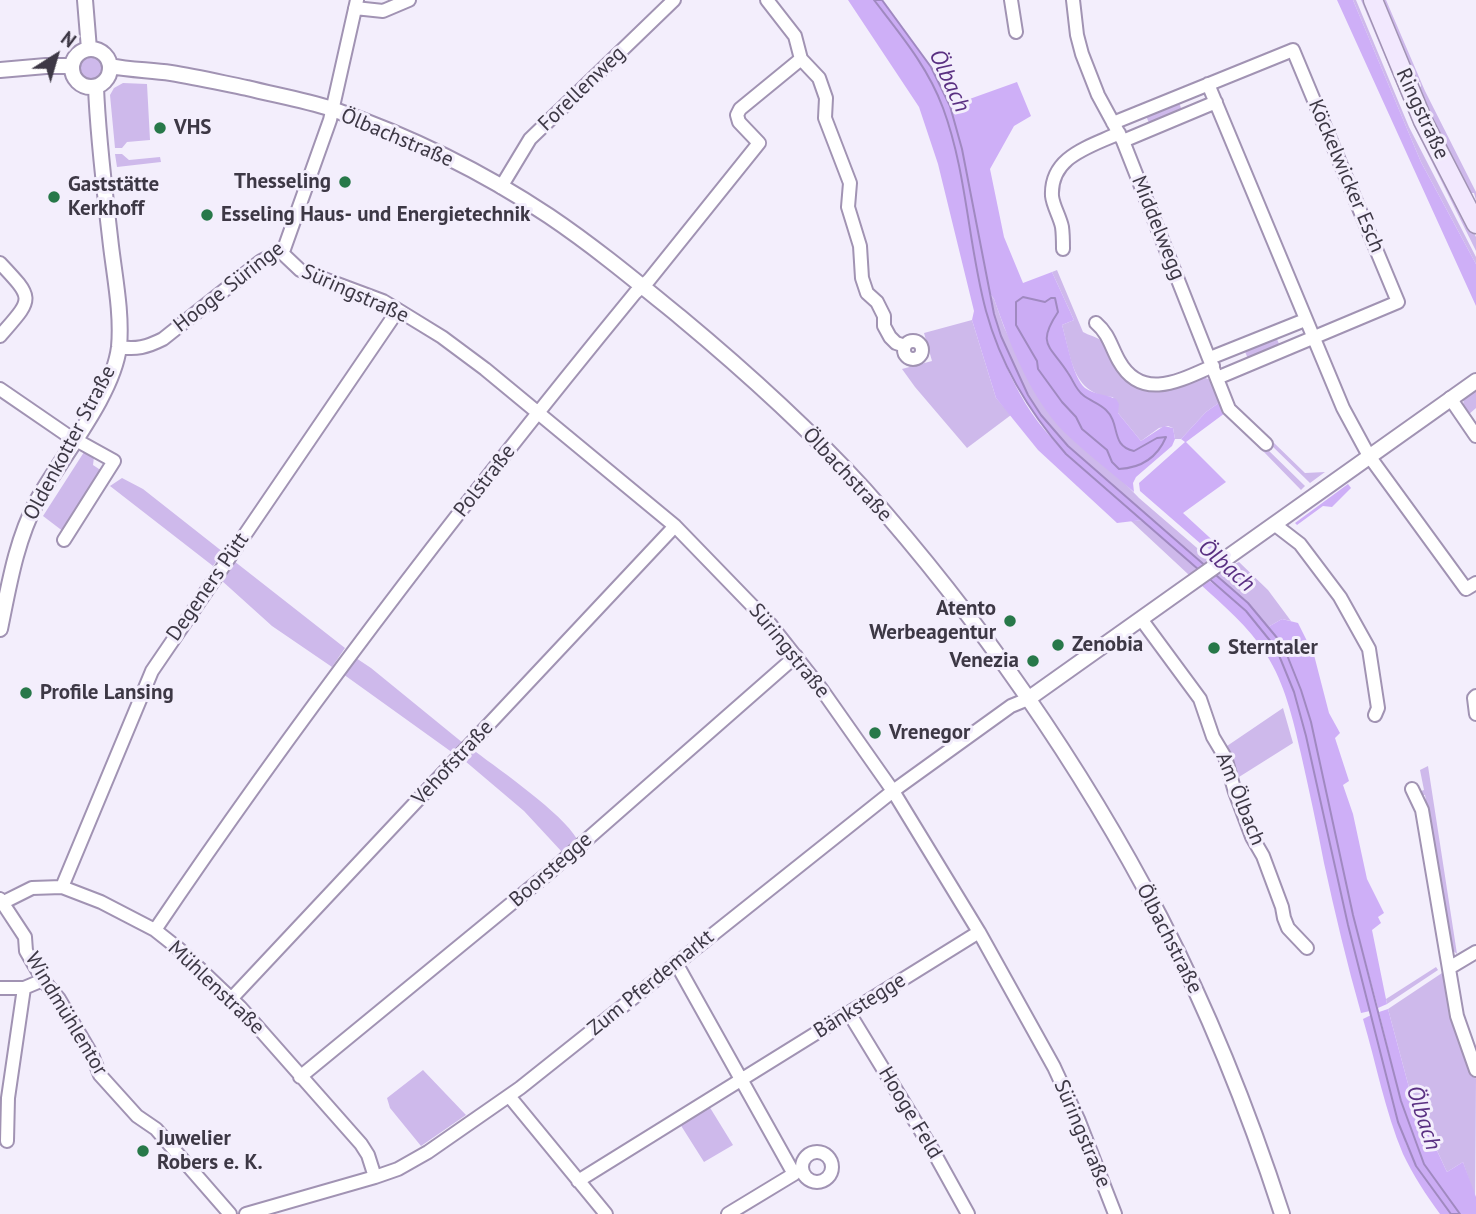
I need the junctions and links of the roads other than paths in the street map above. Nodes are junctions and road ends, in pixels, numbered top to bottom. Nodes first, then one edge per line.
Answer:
1 (85, 0) edge
2 (410, 0) edge
3 (674, 0) edge
4 (767, 0) edge
5 (1011, 0) edge
6 (1073, 0) edge
7 (1373, 0) edge
8 (356, 4) edge
9 (1016, 32) dead end
10 (89, 49) junction
11 (801, 59) junction
12 (72, 66) junction
13 (110, 66) junction
14 (0, 70) edge
15 (1208, 84) junction
16 (96, 87) junction
17 (1216, 102) junction
18 (332, 110) junction
19 (1118, 132) junction
20 (501, 187) junction
21 (1476, 225) edge
22 (1063, 249) dead end
23 (281, 252) junction
24 (0, 263) edge
25 (637, 292) junction
26 (398, 310) junction
27 (1305, 320) junction
28 (1096, 323) dead end
29 (0, 336) edge
30 (1312, 338) junction
31 (905, 346) dead end
32 (118, 348) junction
33 (1213, 367) junction
34 (1476, 381) edge
35 (0, 389) edge
36 (1450, 398) junction
37 (540, 411) junction
38 (1476, 436) edge
39 (75, 438) junction
40 (1266, 444) dead end
41 (1369, 456) junction
42 (1274, 524) junction
43 (675, 526) junction
44 (64, 540) dead end
45 (1476, 583) edge
46 (1142, 619) junction
47 (0, 629) edge
48 (796, 656) junction
49 (1476, 696) edge
50 (1028, 699) junction
51 (1476, 714) edge
52 (1375, 715) dead end
53 (1412, 789) dead end
54 (893, 791) junction
55 (62, 887) junction
56 (1, 901) edge
57 (155, 930) junction
58 (979, 932) junction
59 (1307, 948) dead end
60 (1476, 952) edge
61 (676, 963) junction
62 (1449, 968) junction
63 (43, 980) junction
64 (0, 988) edge
65 (24, 989) junction
66 (231, 999) junction
67 (849, 1013) junction
68 (1476, 1070) edge
69 (300, 1077) junction
70 (740, 1079) junction
71 (509, 1096) junction
72 (8, 1141) dead end
73 (375, 1177) junction
74 (578, 1181) junction
75 (230, 1214) edge
76 (246, 1214) edge
77 (606, 1214) edge
78 (728, 1214) edge
79 (968, 1214) edge
80 (1115, 1214) edge
81 (1282, 1214) edge

1 - 10 street
2 - 8 street
3 - 20 street, Forellenweg
4 - 11 street
5 - 9 street
6 - 19 street, Middelwegg
7 - 21 main road, Ringstraße
8 - 18 street, Hooge Süringe
10 - 12 street
10 - 13 street
11 - 25 street, Polstraße
11 - 31 street
12 - 14 street
12 - 16 street
13 - 16 street
13 - 18 street, Ölbachstraße
15 - 17 street
15 - 19 street, Köckelwicker Esch
15 - 30 street, Köckelwicker Esch
16 - 32 street, Oldenkotter Straße
17 - 19 street
17 - 27 street
18 - 20 street, Ölbachstraße
18 - 23 street, Hooge Süringe
19 - 22 street
19 - 33 street, Middelwegg
20 - 25 street, Ölbachstraße
23 - 26 street, Süringstraße
23 - 32 street, Hooge Süringe
24 - 29 street
25 - 37 street, Polstraße
25 - 50 street, Ölbachstraße
26 - 37 street, Süringstraße
26 - 55 street, Degeners Pütt
27 - 30 street
27 - 33 street
28 - 33 street
30 - 33 street, Köckelwicker Esch
30 - 41 street
32 - 39 street, Oldenkotter Straße
33 - 40 street, Middelwegg
34 - 36 street
35 - 39 street
36 - 38 street
36 - 41 street
37 - 43 street, Süringstraße
37 - 57 street, Polstraße
39 - 44 street, Oldenkotter Straße
39 - 47 street, Oldenkotter Straße
41 - 42 street
41 - 45 street
42 - 46 street
42 - 52 street
43 - 48 street, Süringstraße
43 - 66 street, Vehofstraße
46 - 50 street
46 - 59 street, Am Ölbach
48 - 54 street, Süringstraße
48 - 69 street, Boorstegge
49 - 51 street
50 - 54 street, Zum Pferdemarkt
50 - 81 street, Ölbachstraße
53 - 62 street
54 - 58 street, Süringstraße
54 - 61 street, Zum Pferdemarkt
55 - 56 street, Mühlenstraße
55 - 57 street, Mühlenstraße
56 - 63 street, Windmühlentor
57 - 66 street, Mühlenstraße
58 - 67 street, Bänkstegge
58 - 80 street, Süringstraße
60 - 62 street
61 - 70 street
61 - 71 street, Zum Pferdemarkt
62 - 68 street
63 - 65 street
63 - 75 street, Windmühlentor
64 - 65 street
65 - 72 street
66 - 69 street, Mühlenstraße
67 - 70 street, Bänkstegge
67 - 79 street, Hooge Feld
69 - 73 street, Mühlenstraße
70 - 74 street, Bänkstegge
70 - 78 street
71 - 73 street, Zum Pferdemarkt
71 - 74 street
73 - 76 street, Zum Pferdemarkt
74 - 77 street

